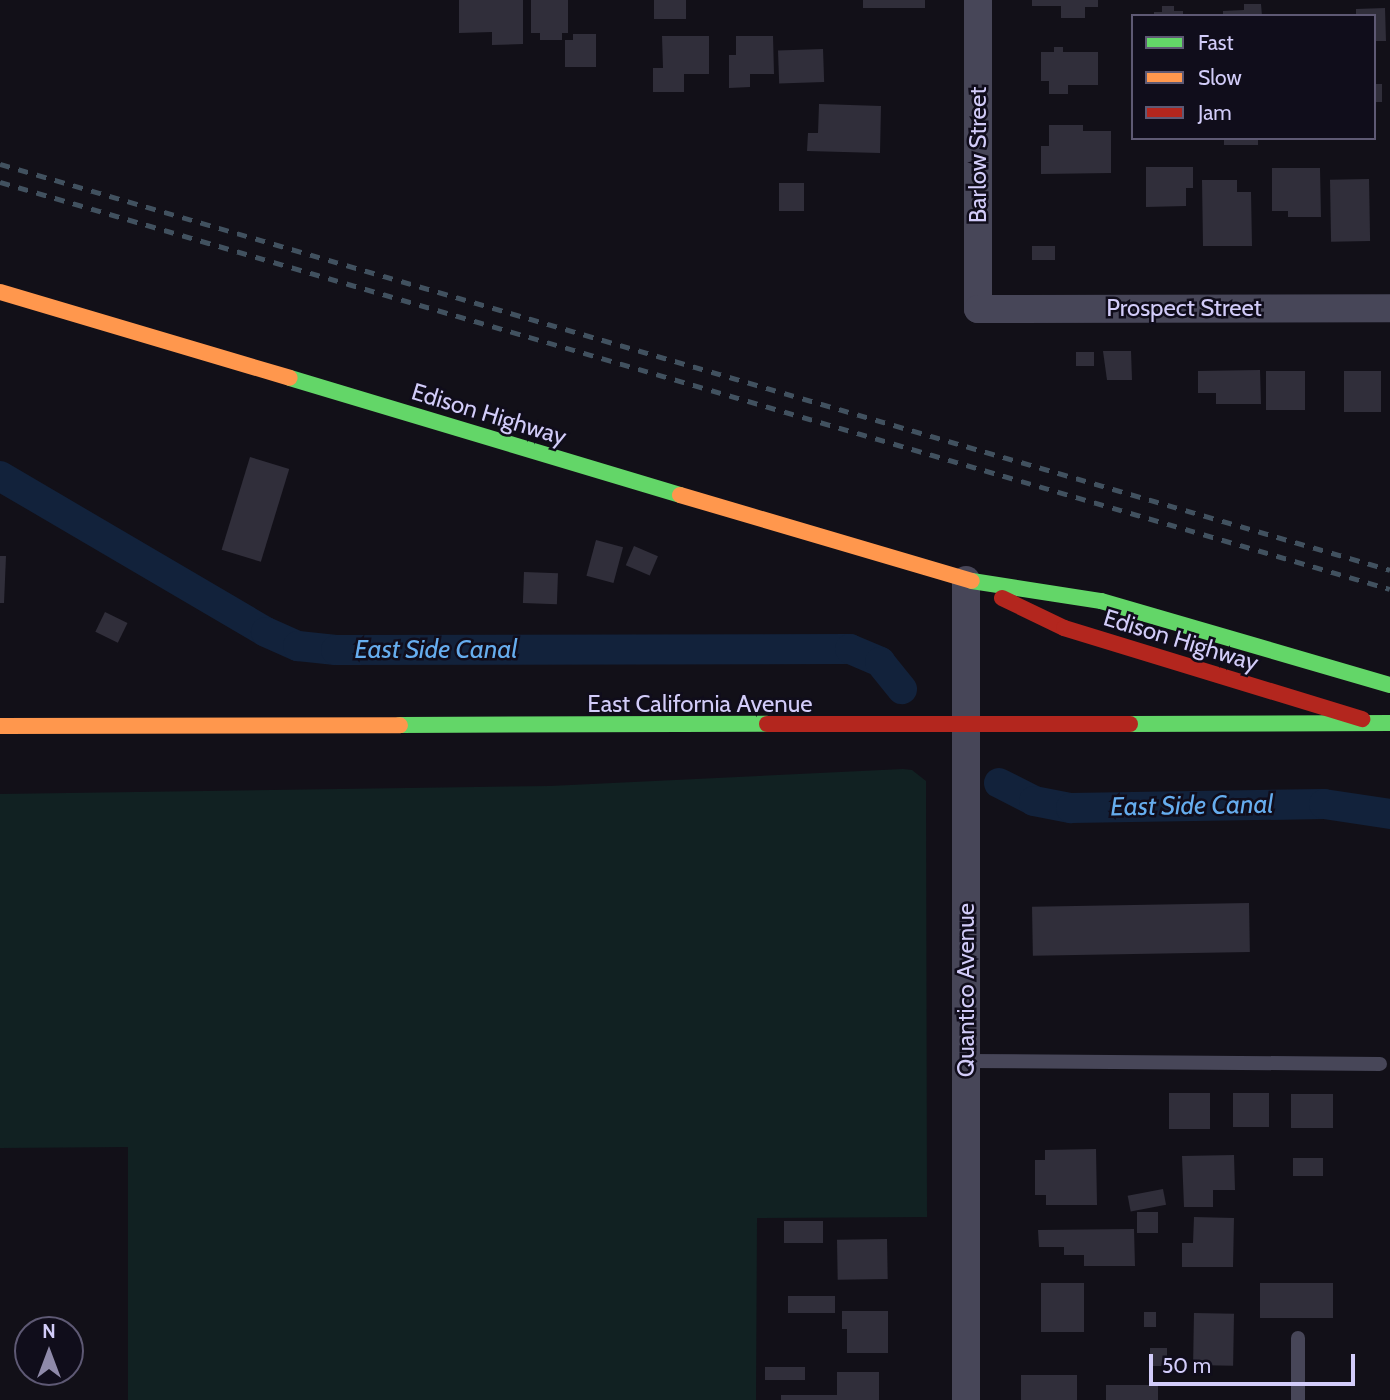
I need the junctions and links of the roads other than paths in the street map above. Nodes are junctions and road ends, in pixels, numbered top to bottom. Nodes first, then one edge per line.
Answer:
1 (978, 0) edge
2 (0, 292) edge
3 (1390, 308) edge
4 (978, 309) joint
5 (965, 580) junction
6 (1390, 685) edge
7 (1387, 725) edge
8 (967, 726) junction
9 (3, 727) edge
10 (966, 1060) junction
11 (1380, 1064) dead end
12 (1298, 1338) dead end
13 (966, 1400) edge
14 (1298, 1400) edge

1 - 4 street, Barlow Street
2 - 5 main road, Edison Highway
3 - 4 street, Prospect Street
5 - 6 main road, Edison Highway
5 - 7 main road, Edison Highway
5 - 8 street, Quantico Avenue
7 - 8 main road, East California Avenue
8 - 9 main road, East California Avenue
8 - 10 street, Quantico Avenue
10 - 11 lane
10 - 13 street, Quantico Avenue
12 - 14 lane

